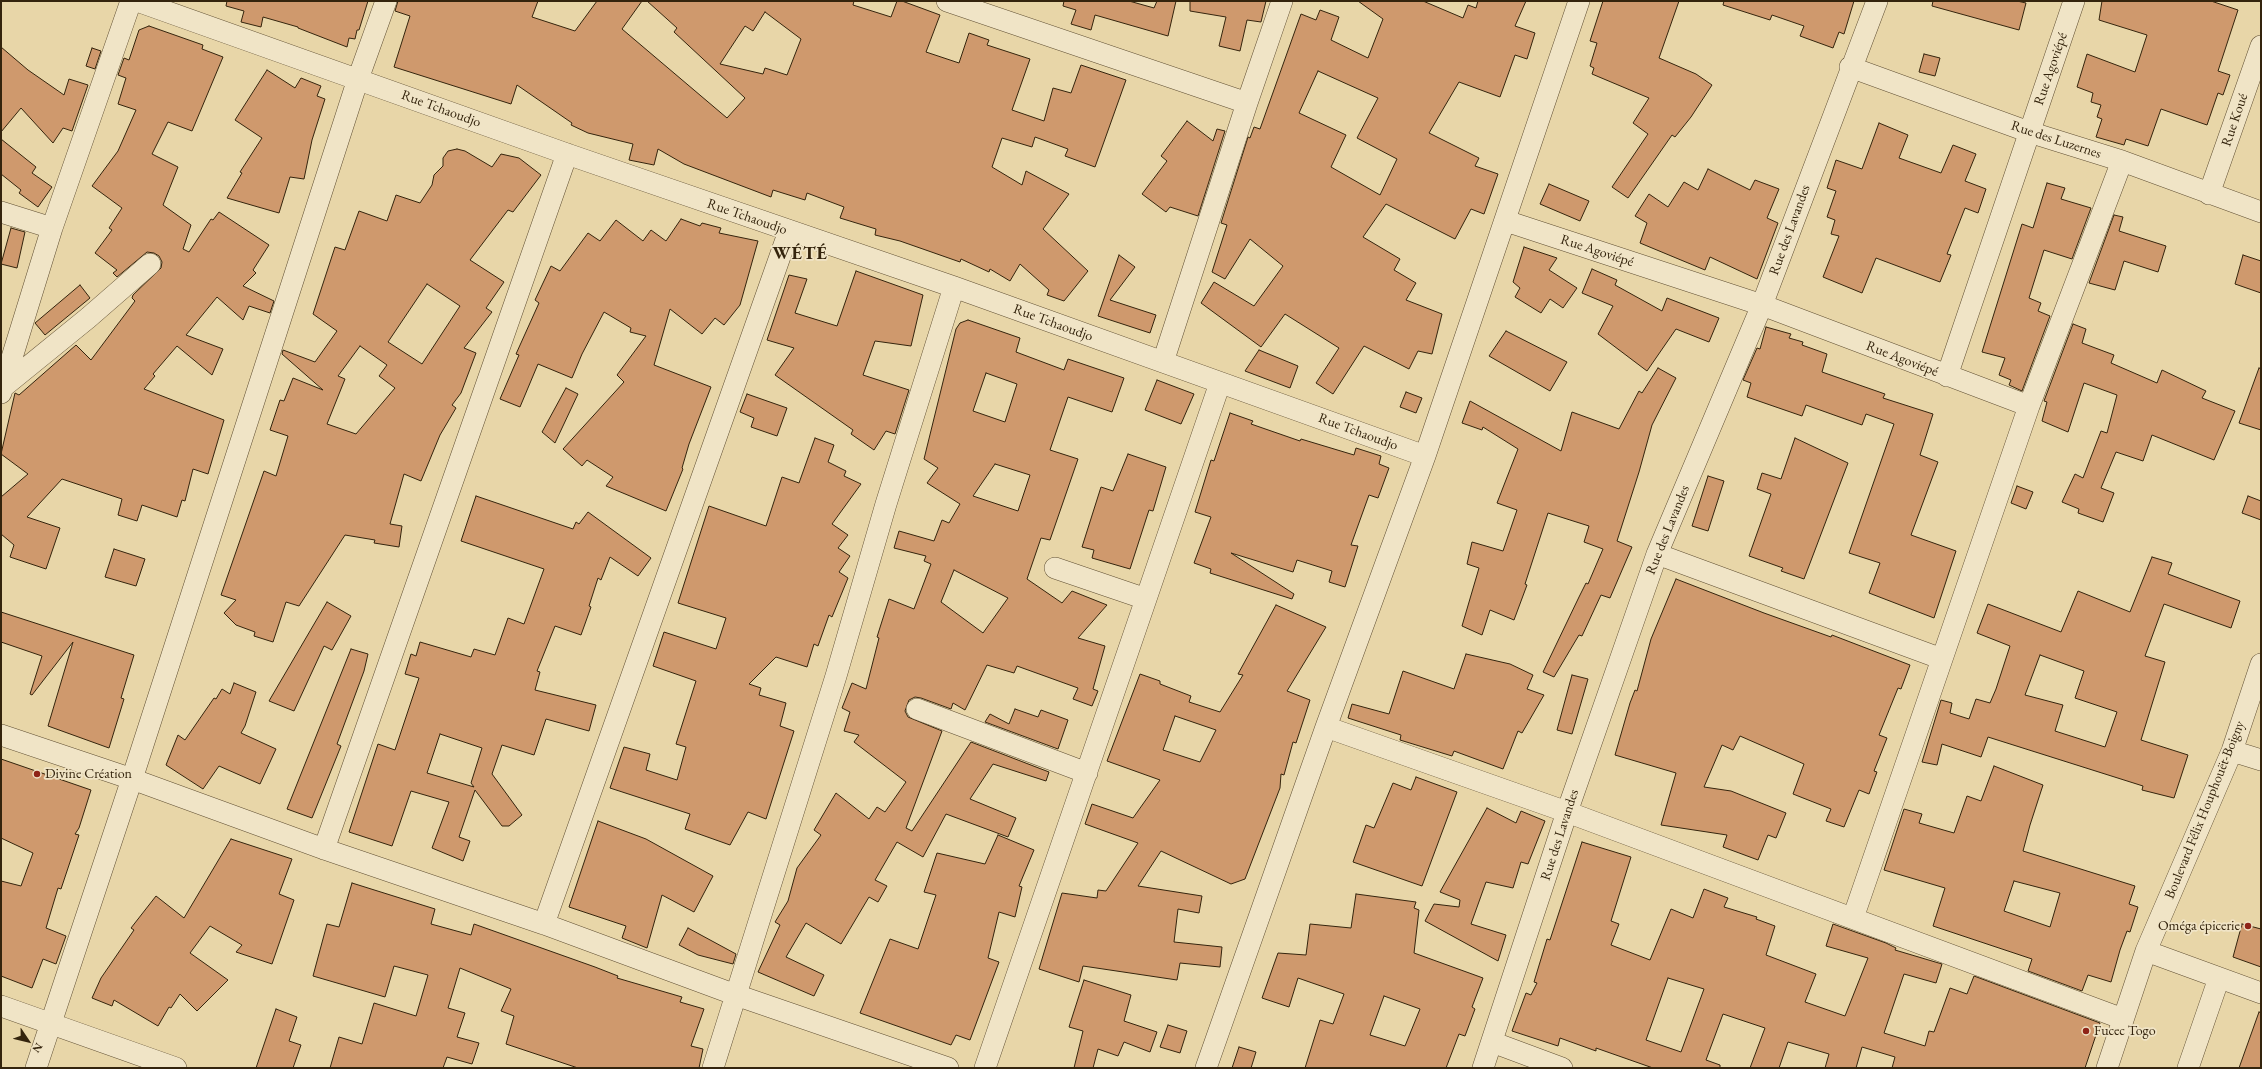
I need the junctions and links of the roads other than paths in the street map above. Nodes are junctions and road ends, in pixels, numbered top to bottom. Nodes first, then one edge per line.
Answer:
1 (132, 1) edge
2 (137, 1) edge
3 (386, 1) edge
4 (947, 1) edge
5 (1282, 1) edge
6 (1579, 1) edge
7 (1877, 1) edge
8 (2074, 1) edge
9 (2261, 46) edge
10 (1850, 67) junction
11 (358, 80) junction
12 (1247, 103) junction
13 (2029, 132) junction
14 (566, 154) junction
15 (2122, 161) junction
16 (2209, 194) junction
17 (1, 212) edge
18 (2261, 212) edge
19 (1506, 221) junction
20 (52, 228) junction
21 (789, 231) junction
22 (150, 264) dead end
23 (954, 287) junction
24 (1762, 305) junction
25 (1163, 362) junction
26 (1948, 376) junction
27 (1220, 383) junction
28 (2, 390) edge
29 (2029, 406) junction
30 (1425, 456) junction
31 (1657, 554) junction
32 (1055, 568) dead end
33 (1146, 599) junction
34 (1942, 659) junction
35 (2261, 664) edge
36 (917, 709) dead end
37 (1326, 727) junction
38 (1, 735) edge
39 (2232, 751) junction
40 (2261, 760) edge
41 (1087, 773) junction
42 (132, 779) junction
43 (1567, 812) junction
44 (324, 849) junction
45 (1853, 918) junction
46 (544, 924) junction
47 (2146, 951) junction
48 (2219, 978) junction
49 (2261, 993) edge
50 (736, 995) junction
51 (1, 1006) edge
52 (2123, 1019) junction
53 (52, 1023) junction
54 (1492, 1042) junction
55 (36, 1068) edge
56 (176, 1068) edge
57 (714, 1068) edge
58 (948, 1068) edge
59 (985, 1068) edge
60 (1206, 1068) edge
61 (1483, 1068) edge
62 (1562, 1068) edge
63 (2107, 1068) edge
64 (2188, 1068) edge

1 - 20 street
2 - 11 street, Rue Tchaoudjo
3 - 11 street
4 - 12 street
5 - 12 street
6 - 19 street
7 - 10 street, Rue des Lavandes
8 - 13 street, Rue Agoviépé
9 - 16 street, Rue Koué
10 - 13 street, Rue des Luzernes
10 - 24 street, Rue des Lavandes
11 - 14 street, Rue Tchaoudjo
11 - 42 street
12 - 25 street
13 - 15 street, Rue des Luzernes
13 - 26 street, Rue Agoviépé
14 - 21 street, Rue Tchaoudjo
14 - 44 street
15 - 16 street, Rue des Luzernes
15 - 29 street
16 - 18 street, Rue des Luzernes
17 - 20 street
19 - 24 street, Rue Agoviépé
19 - 30 street
20 - 28 street
21 - 23 street, Rue Tchaoudjo
21 - 46 street
22 - 28 street
23 - 25 street, Rue Tchaoudjo
23 - 50 street
24 - 26 street, Rue Agoviépé
24 - 31 street, Rue des Lavandes
25 - 27 street, Rue Tchaoudjo
26 - 29 street
27 - 30 street, Rue Tchaoudjo
27 - 33 street
29 - 34 street
30 - 37 street
31 - 34 street
31 - 43 street, Rue des Lavandes
32 - 33 street
33 - 41 street
34 - 45 street
35 - 39 street, Boulevard Félix Houphouët-Boigny
36 - 41 street
37 - 43 street
37 - 60 street
38 - 42 street
39 - 40 street
39 - 47 street, Boulevard Félix Houphouët-Boigny
41 - 59 street
42 - 44 street
42 - 53 street
43 - 45 street
43 - 54 street, Rue des Lavandes
44 - 46 street
45 - 52 street
46 - 50 street
47 - 48 street
47 - 52 street, Boulevard Félix Houphouët-Boigny
48 - 49 street
48 - 64 street
50 - 57 street
50 - 58 street
51 - 53 street
52 - 63 street, Boulevard Félix Houphouët-Boigny
53 - 55 street
53 - 56 street
54 - 61 street, Rue des Lavandes
54 - 62 street

